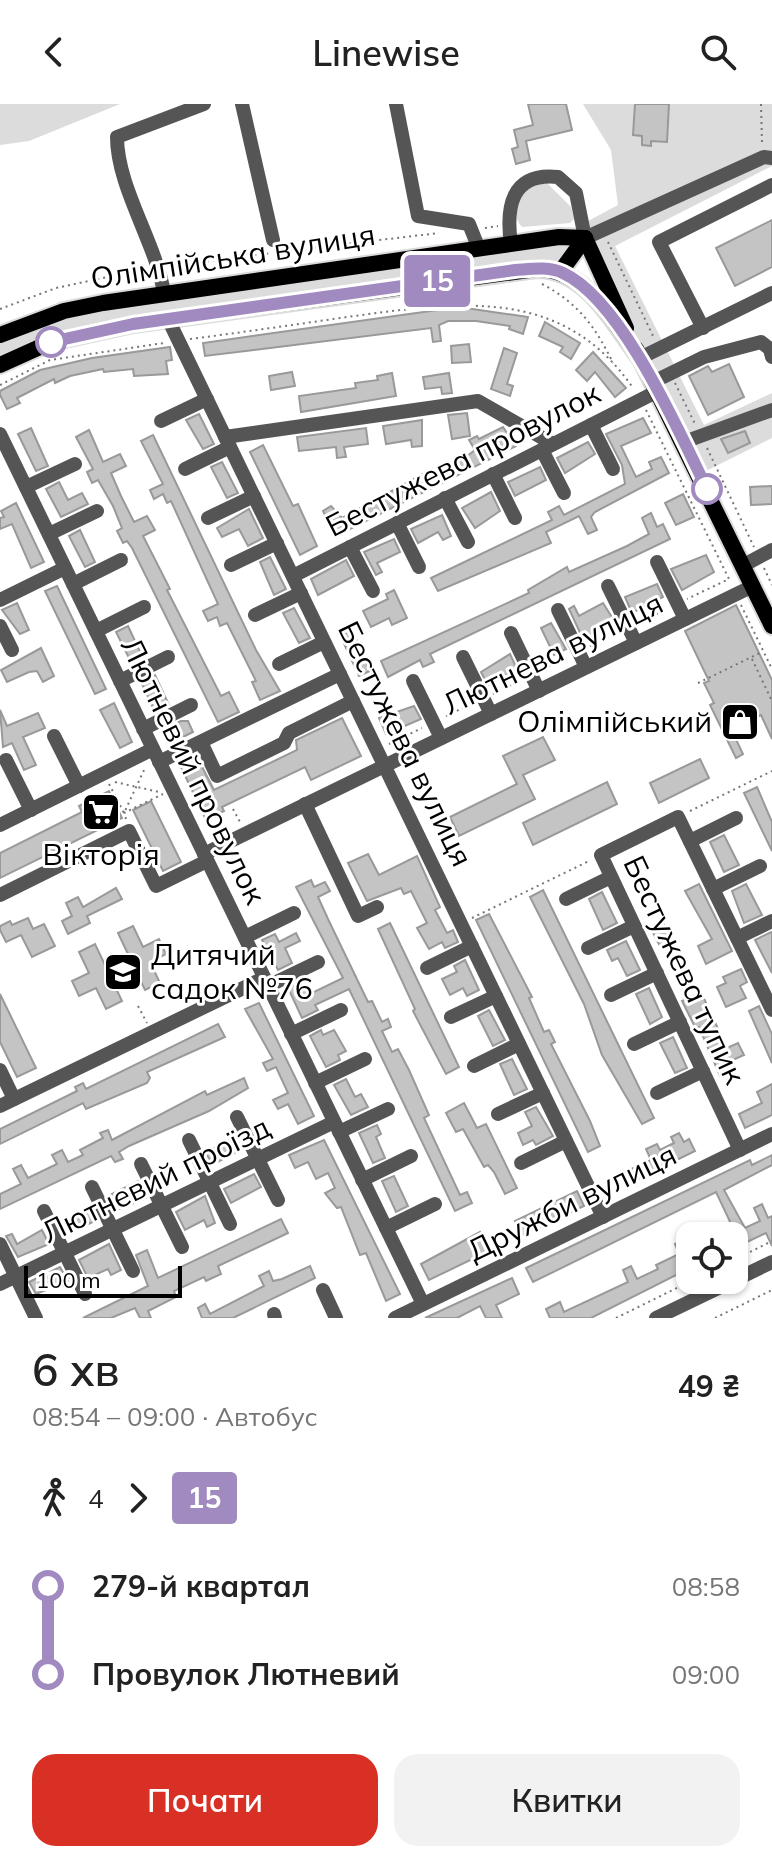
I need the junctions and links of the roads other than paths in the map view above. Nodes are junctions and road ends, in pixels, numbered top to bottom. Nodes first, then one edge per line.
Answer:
1 (204, 104) edge
2 (242, 104) edge
3 (396, 104) edge
4 (768, 158) edge
5 (772, 185) edge
6 (585, 230) junction
7 (273, 240) dead end
8 (511, 244) junction
9 (479, 249) junction
10 (515, 270) junction
11 (561, 271) junction
12 (164, 293) junction
13 (772, 293) edge
14 (168, 319) junction
15 (703, 328) junction
16 (0, 335) edge
17 (772, 357) edge
18 (640, 358) junction
19 (0, 365) edge
20 (655, 386) junction
21 (207, 399) junction
22 (772, 410) edge
23 (161, 421) dead end
24 (591, 425) junction
25 (0, 434) edge
26 (228, 442) junction
27 (684, 442) junction
28 (547, 447) junction
29 (75, 464) dead end
30 (185, 469) dead end
31 (613, 469) dead end
32 (493, 474) junction
33 (26, 487) junction
34 (564, 493) dead end
35 (254, 496) junction
36 (445, 498) junction
37 (97, 511) dead end
38 (208, 518) dead end
39 (515, 518) dead end
40 (397, 523) junction
41 (49, 534) junction
42 (468, 542) dead end
43 (277, 543) junction
44 (350, 547) junction
45 (772, 550) edge
46 (121, 560) dead end
47 (657, 562) dead end
48 (231, 565) dead end
49 (744, 565) junction
50 (419, 567) dead end
51 (65, 568) junction
52 (293, 576) junction
53 (73, 584) junction
54 (608, 586) dead end
55 (753, 586) junction
56 (373, 591) dead end
57 (301, 593) junction
58 (0, 600) edge
59 (144, 607) dead end
60 (558, 610) dead end
61 (255, 615) dead end
62 (685, 619) junction
63 (0, 626) edge
64 (772, 626) edge
65 (96, 631) junction
66 (511, 633) dead end
67 (324, 642) junction
68 (636, 643) junction
69 (12, 650) dead end
70 (168, 657) dead end
71 (463, 657) dead end
72 (279, 664) dead end
73 (586, 667) junction
74 (340, 674) junction
75 (120, 681) junction
76 (413, 681) dead end
77 (539, 691) junction
78 (353, 701) junction
79 (191, 705) dead end
80 (491, 714) junction
81 (143, 729) junction
82 (54, 736) dead end
83 (441, 738) junction
84 (201, 742) junction
85 (154, 757) junction
86 (6, 760) dead end
87 (384, 766) junction
88 (79, 786) junction
89 (305, 804) junction
90 (31, 810) junction
91 (736, 818) dead end
92 (0, 825) edge
93 (690, 841) junction
94 (206, 857) junction
95 (760, 866) dead end
96 (611, 877) junction
97 (713, 889) junction
98 (0, 895) edge
99 (566, 899) dead end
100 (377, 907) dead end
101 (294, 913) dead end
102 (772, 921) edge
103 (634, 926) junction
104 (245, 937) junction
105 (737, 938) junction
106 (472, 946) junction
107 (588, 948) dead end
108 (318, 962) dead end
109 (427, 968) dead end
110 (657, 973) junction
111 (266, 982) junction
112 (766, 983) edge
113 (611, 995) dead end
114 (496, 996) junction
115 (341, 1010) dead end
116 (772, 1010) edge
117 (451, 1017) dead end
118 (680, 1022) junction
119 (291, 1034) junction
120 (519, 1044) junction
121 (634, 1044) dead end
122 (365, 1059) dead end
123 (474, 1066) dead end
124 (0, 1070) edge
125 (703, 1071) junction
126 (315, 1083) junction
127 (543, 1093) junction
128 (657, 1093) dead end
129 (14, 1099) junction
130 (0, 1106) edge
131 (388, 1109) dead end
132 (498, 1114) dead end
133 (237, 1117) dead end
134 (336, 1127) junction
135 (772, 1134) edge
136 (189, 1140) dead end
137 (566, 1141) junction
138 (740, 1150) junction
139 (411, 1156) dead end
140 (258, 1159) junction
141 (521, 1163) dead end
142 (141, 1164) dead end
143 (362, 1180) junction
144 (210, 1182) junction
145 (92, 1187) dead end
146 (278, 1200) dead end
147 (435, 1204) dead end
148 (161, 1206) junction
149 (44, 1211) dead end
150 (603, 1217) junction
151 (230, 1224) dead end
152 (386, 1228) junction
153 (113, 1230) junction
154 (0, 1244) edge
155 (182, 1247) dead end
156 (65, 1253) junction
157 (772, 1262) edge
158 (133, 1271) dead end
159 (772, 1272) edge
160 (16, 1277) junction
161 (0, 1284) edge
162 (323, 1290) dead end
163 (85, 1294) dead end
164 (423, 1304) junction
165 (661, 1317) edge
166 (36, 1318) edge
167 (336, 1318) edge
168 (395, 1318) edge
169 (678, 1318) edge

1 - 12 street
2 - 7 street
3 - 9 street
4 - 6 street
5 - 15 street
6 - 8 main road, Олімпійська вулиця
6 - 8 street
6 - 11 main road
6 - 18 main road
8 - 9 main road, Олімпійська вулиця
8 - 10 main road
9 - 12 main road, Олімпійська вулиця
10 - 11 main road, Олімпійська вулиця
10 - 14 main road, Олімпійська вулиця
11 - 18 main road
12 - 14 main road, Бестужева вулиця
12 - 16 main road, Олімпійська вулиця
13 - 15 street
14 - 19 main road, Олімпійська вулиця
14 - 21 street, Бестужева вулиця
15 - 18 street
17 - 20 street, Бестужева провулок
18 - 20 main road
20 - 24 street, Бестужева провулок
20 - 27 main road
21 - 23 street
21 - 26 street, Бестужева вулиця
22 - 27 street
24 - 28 street, Бестужева провулок
24 - 31 street
25 - 33 street, Лютневий провулок
26 - 28 street
26 - 30 street
26 - 35 street, Бестужева вулиця
27 - 49 main road
28 - 32 street, Бестужева провулок
28 - 34 street
29 - 33 street
32 - 36 street, Бестужева провулок
32 - 39 street
33 - 41 street, Лютневий провулок
35 - 38 street
35 - 43 street, Бестужева вулиця
36 - 40 street, Бестужева провулок
36 - 42 street
37 - 41 street
40 - 44 street, Бестужева провулок
40 - 50 street
41 - 51 street, Лютневий провулок
43 - 48 street
43 - 52 street, Бестужева вулиця
44 - 52 street, Бестужева провулок
44 - 56 street
45 - 49 street
46 - 53 street
47 - 62 street
49 - 55 main road
51 - 53 street, Лютневий провулок
51 - 58 street
52 - 57 street, Бестужева вулиця
53 - 65 street, Лютневий провулок
54 - 68 street
55 - 62 street, Лютнева вулиця
55 - 64 main road
57 - 61 street
57 - 67 street, Бестужева вулиця
59 - 65 street
60 - 73 street
62 - 68 street, Лютнева вулиця
63 - 69 street
65 - 75 street, Лютневий провулок
66 - 77 street
67 - 72 street
67 - 74 street, Бестужева вулиця
68 - 73 street, Лютнева вулиця
70 - 75 street
71 - 80 street
73 - 77 street, Лютнева вулиця
74 - 78 street, Бестужева вулиця
74 - 84 street
75 - 81 street, Лютневий провулок
76 - 83 street
77 - 80 street, Лютнева вулиця
78 - 84 street
78 - 87 street, Бестужева вулиця
79 - 81 street
80 - 83 street, Лютнева вулиця
81 - 85 street, Лютневий провулок
82 - 88 street
83 - 87 street, Лютнева вулиця
84 - 85 street
85 - 88 street
85 - 94 street, Лютневий провулок
86 - 90 street
87 - 89 street, Лютнева вулиця
87 - 106 street, Бестужева вулиця
88 - 90 street
89 - 94 street, Лютнева вулиця
89 - 100 street
90 - 92 street
91 - 93 street
93 - 96 street, Бестужева тупик
93 - 97 street
94 - 98 street, Лютнева вулиця
94 - 104 street, Лютневий провулок
95 - 97 street
96 - 99 street
96 - 103 street, Бестужева тупик
97 - 105 street
101 - 104 street
102 - 105 street
103 - 107 street
103 - 110 street, Бестужева тупик
104 - 111 street, Лютневий провулок
105 - 112 street
106 - 109 street
106 - 114 street, Бестужева вулиця
108 - 111 street
110 - 113 street
110 - 118 street, Бестужева тупик
111 - 119 street, Лютневий провулок
111 - 129 street
112 - 116 street
114 - 117 street
114 - 120 street, Бестужева вулиця
115 - 119 street
118 - 121 street
118 - 125 street, Бестужева тупик
119 - 126 street, Лютневий провулок
120 - 123 street
120 - 127 street, Бестужева вулиця
122 - 126 street
124 - 129 street
125 - 128 street
125 - 138 street, Бестужева тупик
126 - 134 street, Лютневий провулок
127 - 132 street
127 - 137 street, Бестужева вулиця
129 - 130 street
131 - 134 street, Лютневий проїзд
133 - 140 street
134 - 140 street, Лютневий проїзд
134 - 143 street, Лютневий провулок
135 - 138 street, Дружби вулиця
136 - 144 street
137 - 141 street
137 - 150 street, Бестужева вулиця
138 - 150 street, Дружби вулиця
139 - 143 street
140 - 144 street, Лютневий проїзд
140 - 146 street
142 - 148 street
143 - 152 street, Лютневий провулок
144 - 148 street, Лютневий проїзд
144 - 151 street
145 - 153 street
147 - 152 street
148 - 153 street, Лютневий проїзд
148 - 155 street
149 - 156 street
150 - 164 street, Дружби вулиця
152 - 164 street, Лютневий провулок
153 - 156 street, Лютневий проїзд
153 - 158 street
154 - 160 street
156 - 160 street, Лютневий проїзд
156 - 163 street
157 - 165 street
159 - 169 street
160 - 161 street, Лютневий проїзд
160 - 166 street
162 - 167 street
164 - 168 street, Дружби вулиця

